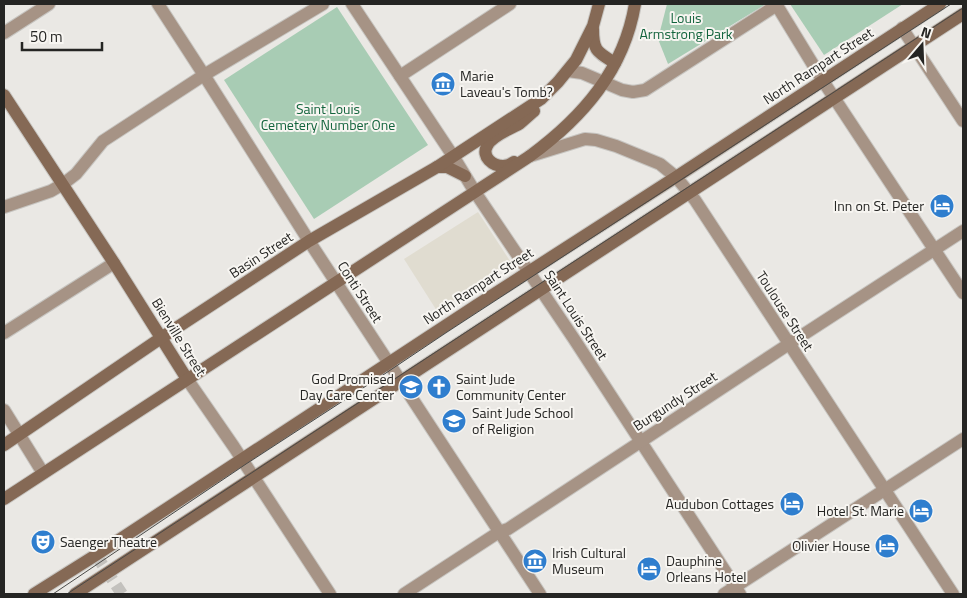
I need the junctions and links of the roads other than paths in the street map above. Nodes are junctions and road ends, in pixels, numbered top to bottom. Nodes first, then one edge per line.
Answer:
1 (49, 4) edge
2 (158, 4) edge
3 (323, 4) edge
4 (352, 4) edge
5 (510, 4) edge
6 (599, 4) edge
7 (635, 4) edge
8 (777, 4) edge
9 (940, 4) edge
10 (963, 14) edge
11 (593, 26) junction
12 (902, 28) junction
13 (4, 33) edge
14 (914, 46) junction
15 (615, 63) junction
16 (568, 71) junction
17 (204, 75) junction
18 (400, 76) junction
19 (823, 81) junction
20 (604, 82) junction
21 (4, 95) edge
22 (545, 95) junction
23 (835, 98) junction
24 (963, 121) edge
25 (453, 156) junction
26 (530, 156) junction
27 (437, 167) junction
28 (466, 176) junction
29 (676, 177) junction
30 (63, 184) junction
31 (475, 192) junction
32 (690, 193) junction
33 (4, 207) edge
34 (963, 231) edge
35 (309, 241) junction
36 (934, 250) junction
37 (114, 263) junction
38 (529, 271) junction
39 (336, 282) junction
40 (541, 290) junction
41 (963, 293) edge
42 (4, 334) edge
43 (161, 338) junction
44 (789, 344) junction
45 (389, 364) junction
46 (187, 379) junction
47 (400, 382) junction
48 (4, 410) edge
49 (20, 435) junction
50 (963, 439) edge
51 (640, 442) junction
52 (4, 445) edge
53 (242, 458) junction
54 (43, 473) junction
55 (254, 477) junction
56 (884, 490) junction
57 (4, 499) edge
58 (499, 532) junction
59 (738, 590) edge
60 (34, 594) edge
61 (75, 594) edge
62 (330, 594) edge
63 (404, 594) edge
64 (540, 594) edge
65 (724, 594) edge
66 (953, 594) edge

1 - 13 street
2 - 17 street, Conti Street
3 - 17 street
4 - 18 street, Saint Louis Street
5 - 18 street
6 - 11 main road
7 - 15 main road
8 - 19 street
8 - 20 street
9 - 12 main road, North Rampart Street
10 - 14 main road
11 - 15 main road
11 - 16 main road
12 - 14 street
12 - 19 main road, North Rampart Street
14 - 23 main road
14 - 24 street
15 - 20 main road
16 - 20 street
16 - 22 main road
17 - 30 street
17 - 35 street, Conti Street
18 - 25 street, Saint Louis Street
19 - 23 street
19 - 29 main road, North Rampart Street
20 - 26 main road
21 - 30 main road, Bienville Street
22 - 25 main road, Basin Street
22 - 26 main road
23 - 32 main road
23 - 36 street
25 - 27 main road, Basin Street
25 - 28 street, Saint Louis Street
26 - 29 street, Toulouse Street
26 - 31 main road
27 - 28 main road
27 - 35 main road, Basin Street
28 - 31 street, Saint Louis Street
29 - 32 street, Toulouse Street
29 - 38 main road, North Rampart Street
30 - 33 street
30 - 37 main road, Bienville Street
31 - 38 street, Saint Louis Street
31 - 39 main road
32 - 40 main road
32 - 44 street, Toulouse Street
34 - 36 street, Burgundy Street
35 - 39 street, Conti Street
35 - 43 main road, Basin Street
36 - 41 street
36 - 44 street, Burgundy Street
37 - 42 street
37 - 43 main road, Bienville Street
38 - 40 street, Saint Louis Street
38 - 45 main road, North Rampart Street
39 - 45 street, Conti Street
39 - 46 main road
40 - 47 main road
40 - 51 street, Saint Louis Street
43 - 46 main road, Bienville Street
43 - 49 main road, Basin Street
44 - 51 street, Burgundy Street
44 - 56 street, Toulouse Street
45 - 47 street, Conti Street
45 - 53 main road, North Rampart Street
46 - 53 street, Bienville Street
46 - 54 main road
47 - 55 main road
47 - 58 street, Conti Street
48 - 49 street
49 - 52 main road, Basin Street
49 - 54 street
50 - 56 street
51 - 58 street, Burgundy Street
51 - 59 street, Saint Louis Street
53 - 55 street, Bienville Street
53 - 60 main road, North Rampart Street
54 - 57 main road
55 - 61 main road
55 - 62 street, Bienville Street
56 - 59 street
56 - 66 street, Toulouse Street
58 - 63 street, Burgundy Street
58 - 64 street, Conti Street
59 - 65 street

